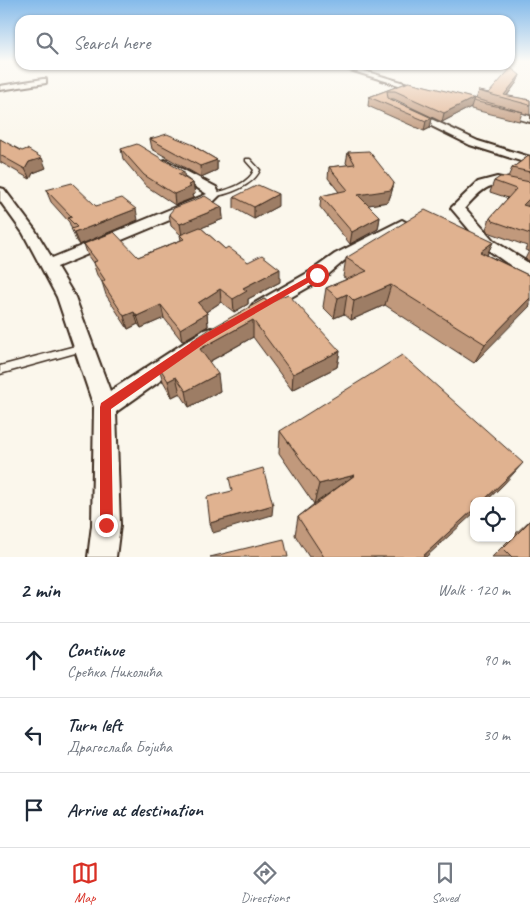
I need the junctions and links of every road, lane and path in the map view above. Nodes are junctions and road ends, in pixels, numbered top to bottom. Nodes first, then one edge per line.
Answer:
1 (412, 87) edge
2 (429, 92) edge
3 (399, 107) edge
4 (492, 109) edge
5 (530, 119) edge
6 (153, 155) edge
7 (248, 160) dead end
8 (530, 161) edge
9 (530, 188) edge
10 (474, 189) joint
11 (0, 192) edge
12 (214, 195) junction
13 (402, 224) edge
14 (48, 265) junction
15 (530, 271) edge
16 (244, 317) edge
17 (228, 326) edge
18 (84, 347) junction
19 (0, 370) edge
20 (105, 407) junction
21 (102, 557) edge

1 - 2 street
3 - 8 street
4 - 5 street
6 - 12 street
7 - 12 lane
9 - 10 street
10 - 15 street
11 - 14 street
12 - 14 street
13 - 16 street
14 - 18 street
17 - 20 street
18 - 19 lane
18 - 20 street
20 - 21 street

